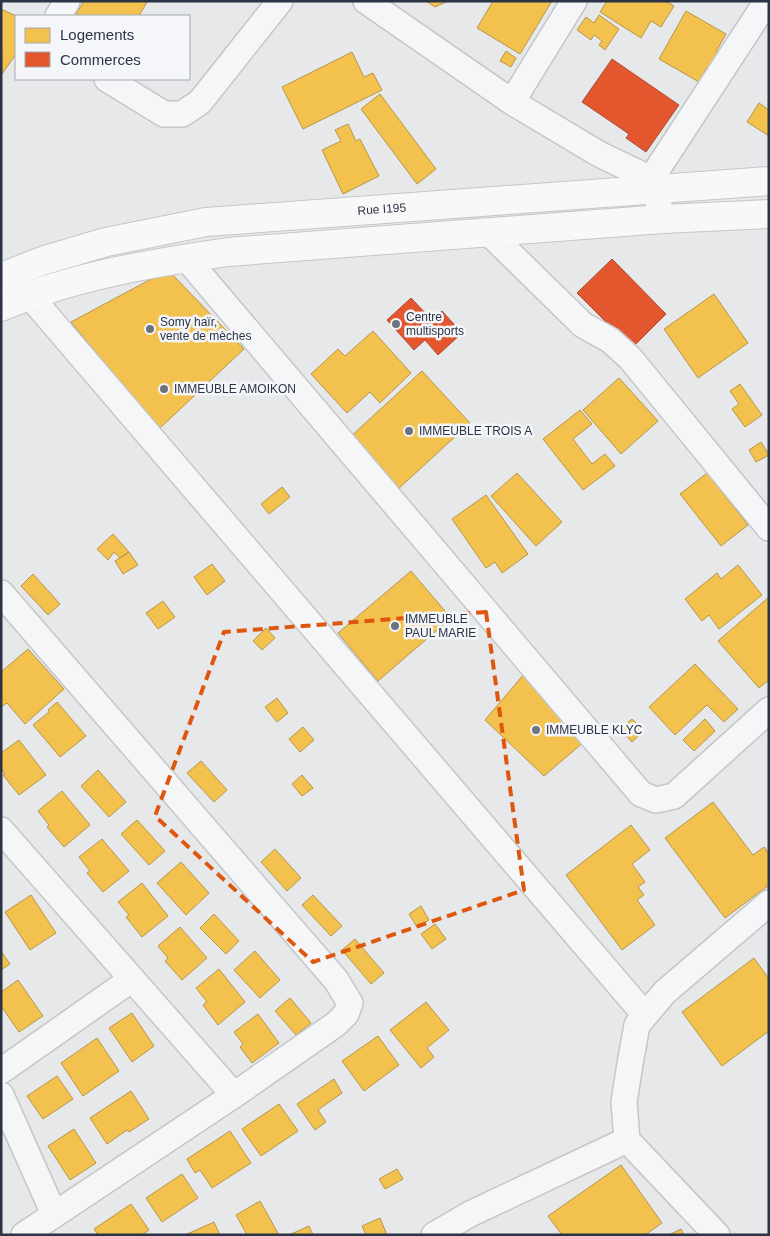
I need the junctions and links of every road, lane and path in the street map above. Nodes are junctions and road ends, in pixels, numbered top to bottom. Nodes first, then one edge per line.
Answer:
1 (67, 1) edge
2 (280, 1) edge
3 (366, 1) edge
4 (574, 1) edge
5 (768, 1) edge
6 (59, 15) edge
7 (109, 80) edge
8 (512, 102) junction
9 (769, 181) edge
10 (653, 184) junction
11 (769, 214) edge
12 (663, 218) junction
13 (488, 232) junction
14 (186, 258) junction
15 (1, 277) edge
16 (29, 295) junction
17 (1, 307) edge
18 (769, 528) edge
19 (1, 594) edge
20 (769, 710) edge
21 (1, 830) edge
22 (769, 904) edge
23 (132, 979) junction
24 (645, 1015) junction
25 (1, 1071) edge
26 (1, 1095) edge
27 (234, 1095) junction
28 (627, 1140) junction
29 (54, 1214) junction
30 (24, 1235) edge
31 (434, 1235) edge
32 (716, 1235) edge

1 - 6 street
2 - 7 street
3 - 8 street
4 - 8 street
5 - 10 street
8 - 10 street
9 - 10 main road, Rue I195
10 - 12 street
10 - 15 main road, Rue I195
11 - 12 main road
12 - 13 main road
13 - 14 main road
13 - 18 street
14 - 16 main road
14 - 20 street
16 - 17 main road
16 - 24 street
19 - 27 street
21 - 23 street
22 - 24 street
23 - 25 street
23 - 27 street
24 - 28 street
26 - 29 street
27 - 29 street
28 - 31 street
28 - 32 street
29 - 30 street

